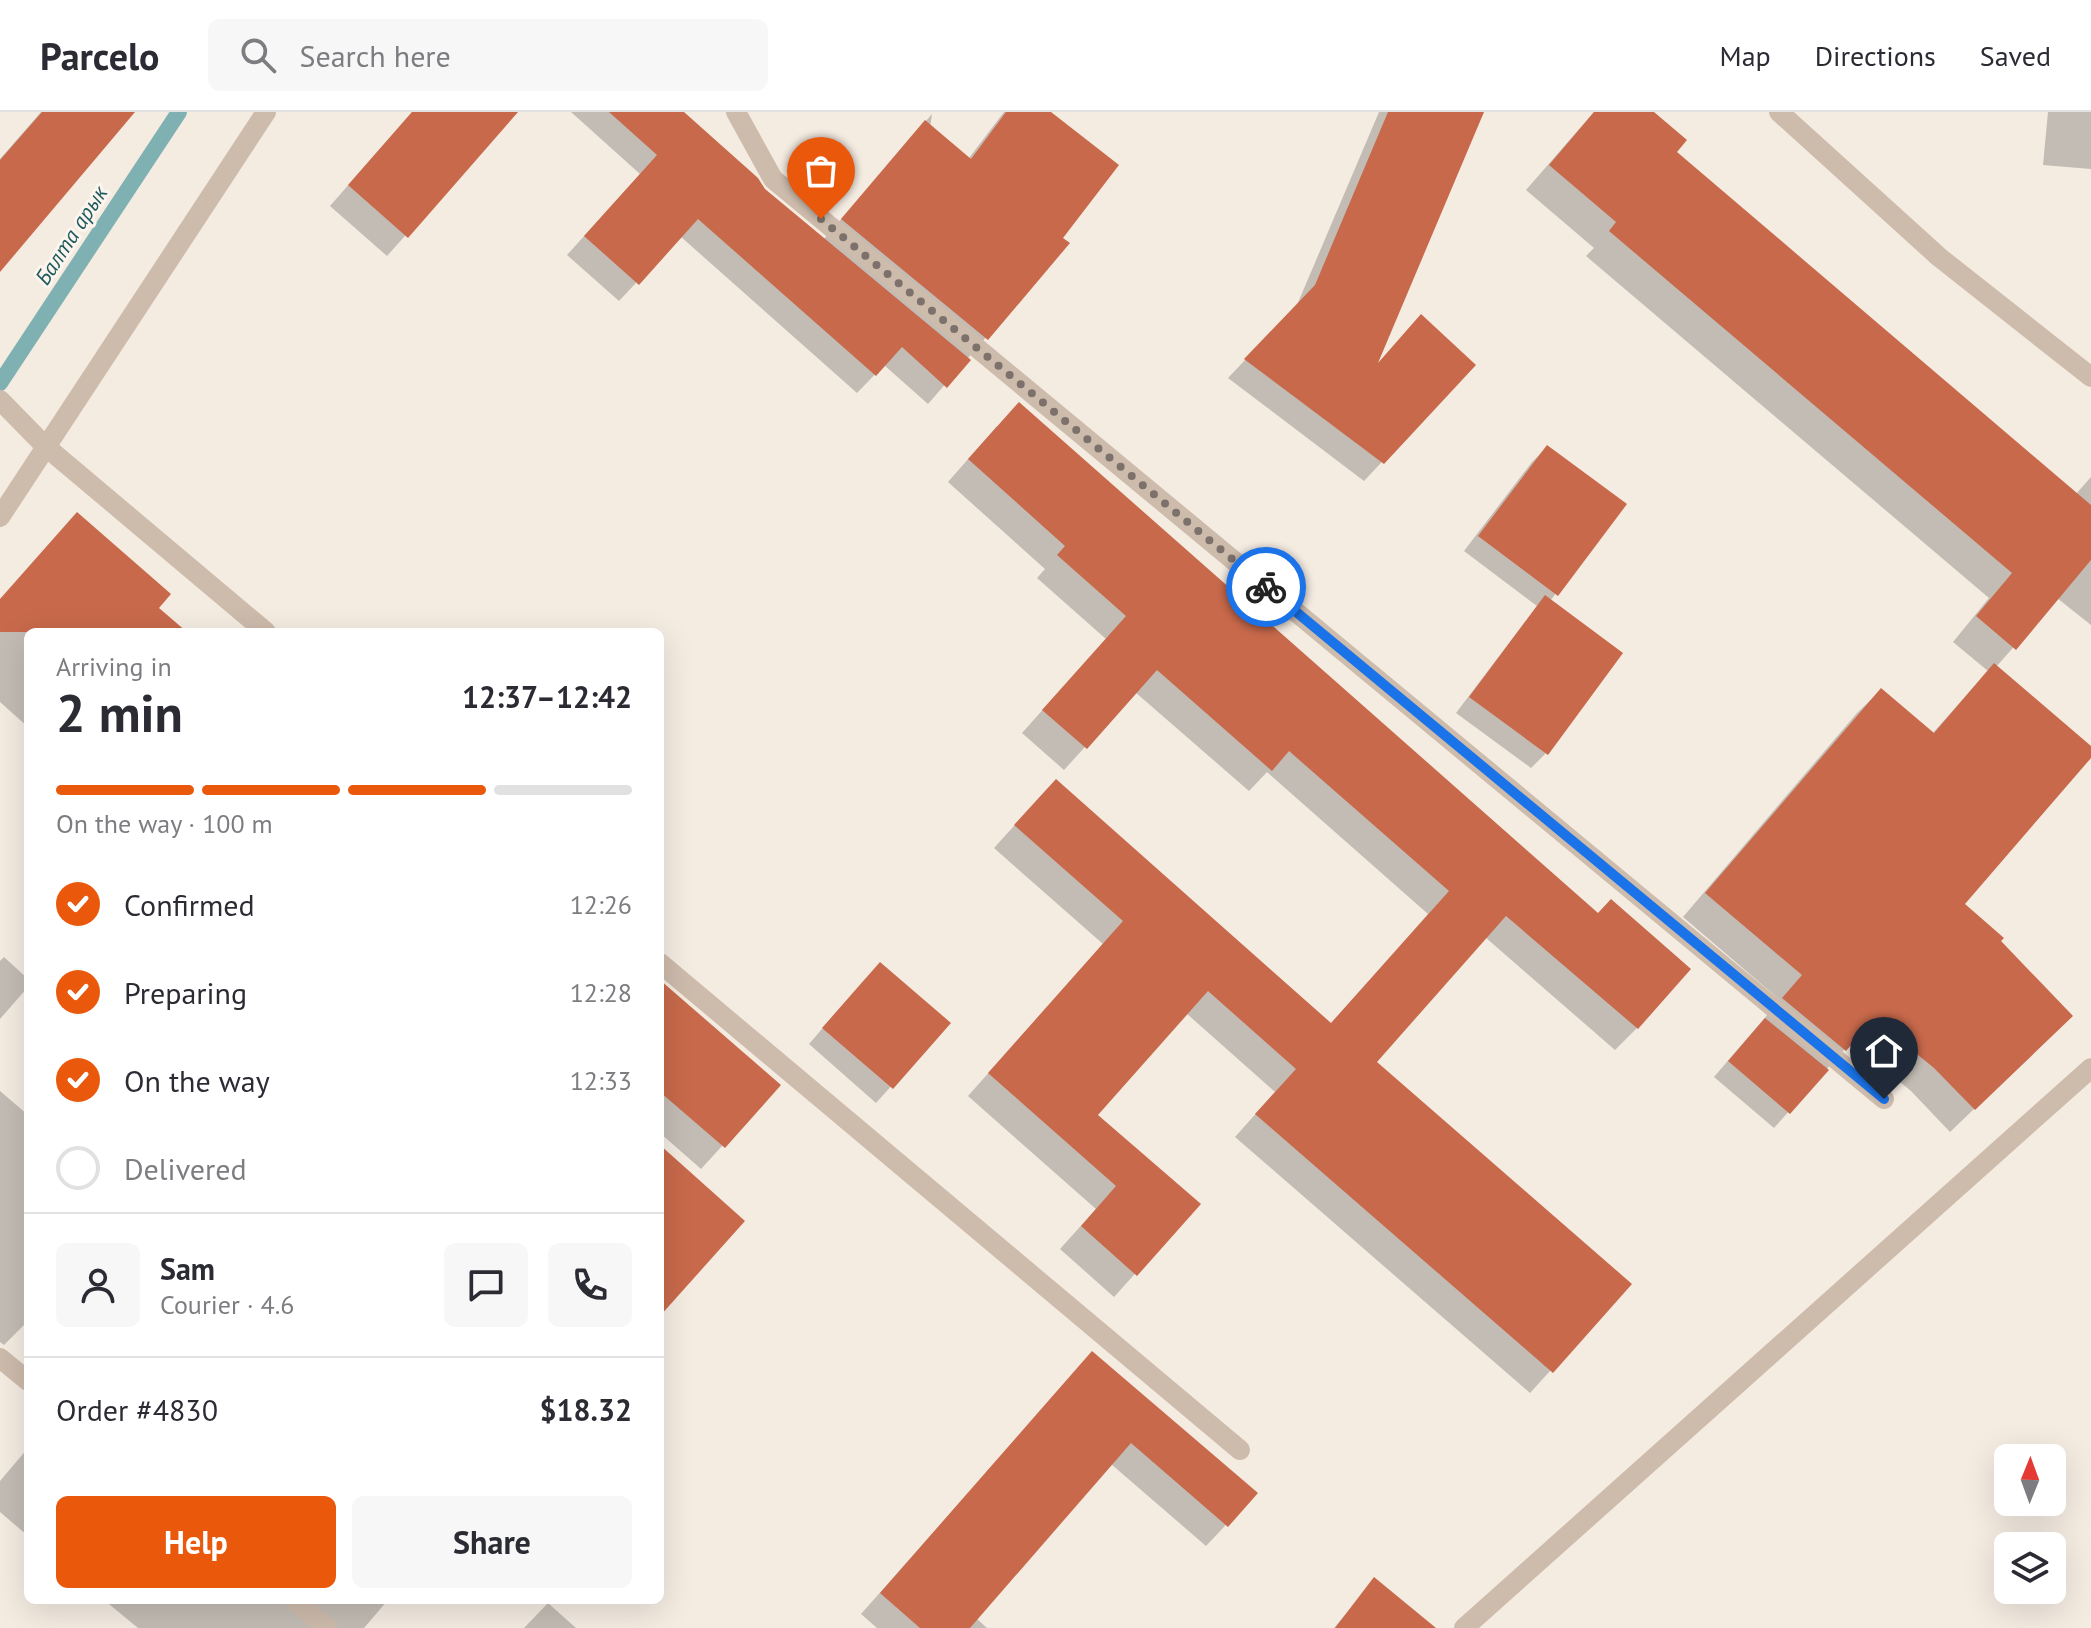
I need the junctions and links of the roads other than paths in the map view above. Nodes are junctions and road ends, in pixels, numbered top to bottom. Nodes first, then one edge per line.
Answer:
1 (266, 112) edge
2 (736, 112) edge
3 (1779, 112) edge
4 (2091, 377) edge
5 (0, 400) edge
6 (45, 446) junction
7 (0, 517) edge
8 (261, 628) edge
9 (664, 966) edge
10 (2091, 1068) edge
11 (1884, 1099) dead end
12 (0, 1358) edge
13 (24, 1378) edge
14 (1240, 1450) dead end
15 (299, 1604) edge
16 (328, 1628) edge
17 (1464, 1628) edge

1 - 6 street
2 - 11 street
3 - 4 street
5 - 6 street
6 - 7 street
6 - 8 street
9 - 14 street
10 - 17 street
12 - 13 street
15 - 16 street

